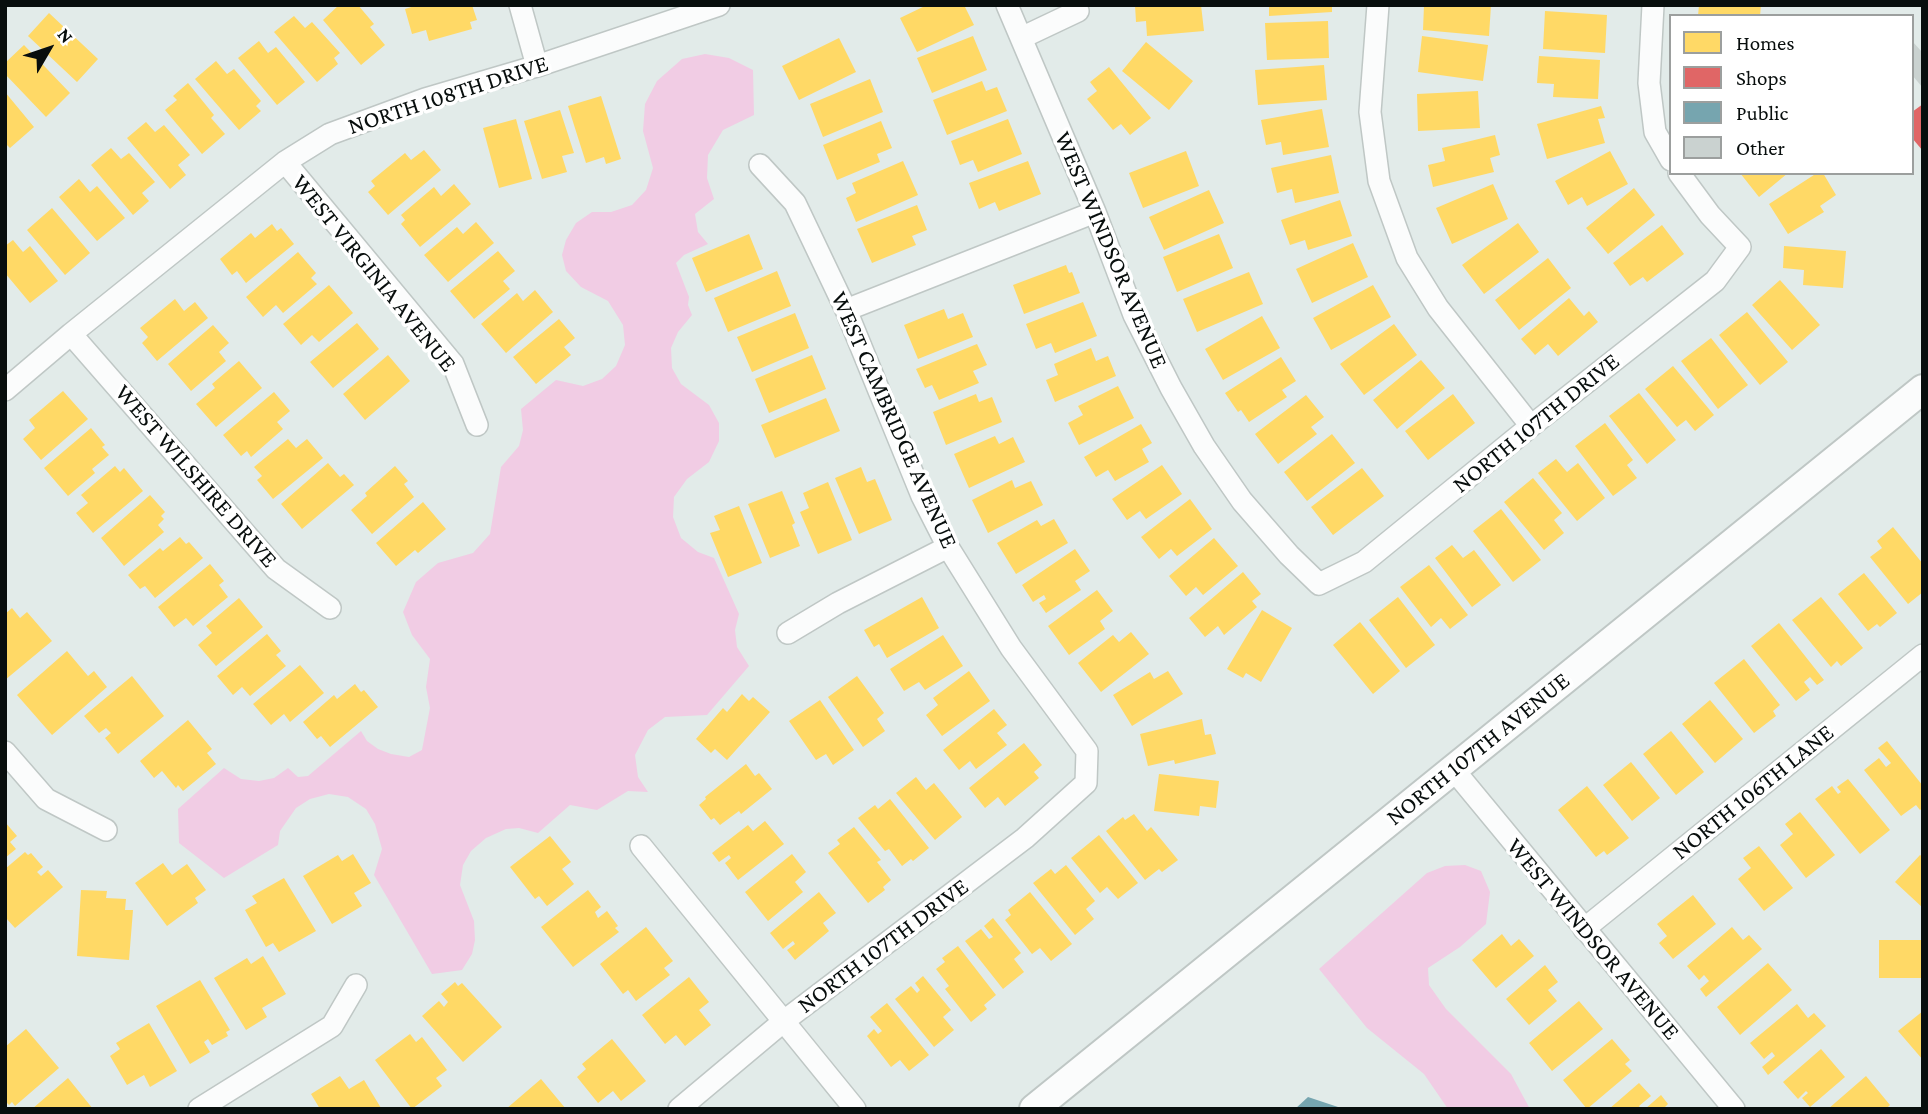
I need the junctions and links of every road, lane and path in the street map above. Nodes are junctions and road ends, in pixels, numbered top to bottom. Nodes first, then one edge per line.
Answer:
1 (520, 5) edge
2 (719, 5) edge
3 (1007, 5) edge
4 (1378, 5) edge
5 (1653, 5) edge
6 (1078, 10) dead end
7 (1021, 38) junction
8 (537, 66) junction
9 (1669, 157) edge
10 (285, 162) junction
11 (760, 164) dead end
12 (1680, 175) edge
13 (1095, 212) junction
14 (846, 310) junction
15 (71, 334) junction
16 (1923, 389) edge
17 (5, 390) edge
18 (477, 425) dead end
19 (1531, 426) junction
20 (948, 547) junction
21 (1319, 584) joint
22 (330, 608) dead end
23 (788, 633) dead end
24 (1923, 655) edge
25 (5, 752) edge
26 (1453, 769) junction
27 (1086, 783) joint
28 (106, 831) dead end
29 (641, 846) dead end
30 (1584, 929) junction
31 (356, 985) dead end
32 (784, 1021) junction
33 (199, 1109) edge
34 (679, 1109) edge
35 (855, 1109) edge
36 (1034, 1109) edge
37 (1734, 1109) edge

1 - 8 street
2 - 8 street, NORTH 108TH DRIVE
3 - 7 street, WEST WINDSOR AVENUE
4 - 19 street
5 - 9 street
6 - 7 street
7 - 13 street, WEST WINDSOR AVENUE
8 - 10 street, NORTH 108TH DRIVE
10 - 15 street, NORTH 108TH DRIVE
10 - 18 street, WEST VIRGINIA AVENUE
11 - 14 street, WEST CAMBRIDGE AVENUE
12 - 19 street, NORTH 107TH DRIVE
13 - 14 street
13 - 21 street, WEST WINDSOR AVENUE
14 - 20 street, WEST CAMBRIDGE AVENUE
15 - 17 street, NORTH 108TH DRIVE
15 - 22 street, WEST WILSHIRE DRIVE
16 - 26 main road, NORTH 107TH AVENUE
19 - 21 street, NORTH 107TH DRIVE
20 - 23 street
20 - 27 street, WEST CAMBRIDGE AVENUE
24 - 30 street, NORTH 106TH LANE
25 - 28 street
26 - 30 street, WEST WINDSOR AVENUE
26 - 36 main road, NORTH 107TH AVENUE
27 - 32 street, NORTH 107TH DRIVE
29 - 32 street
30 - 37 street, WEST WINDSOR AVENUE
31 - 33 street
32 - 34 street, NORTH 107TH DRIVE
32 - 35 street

